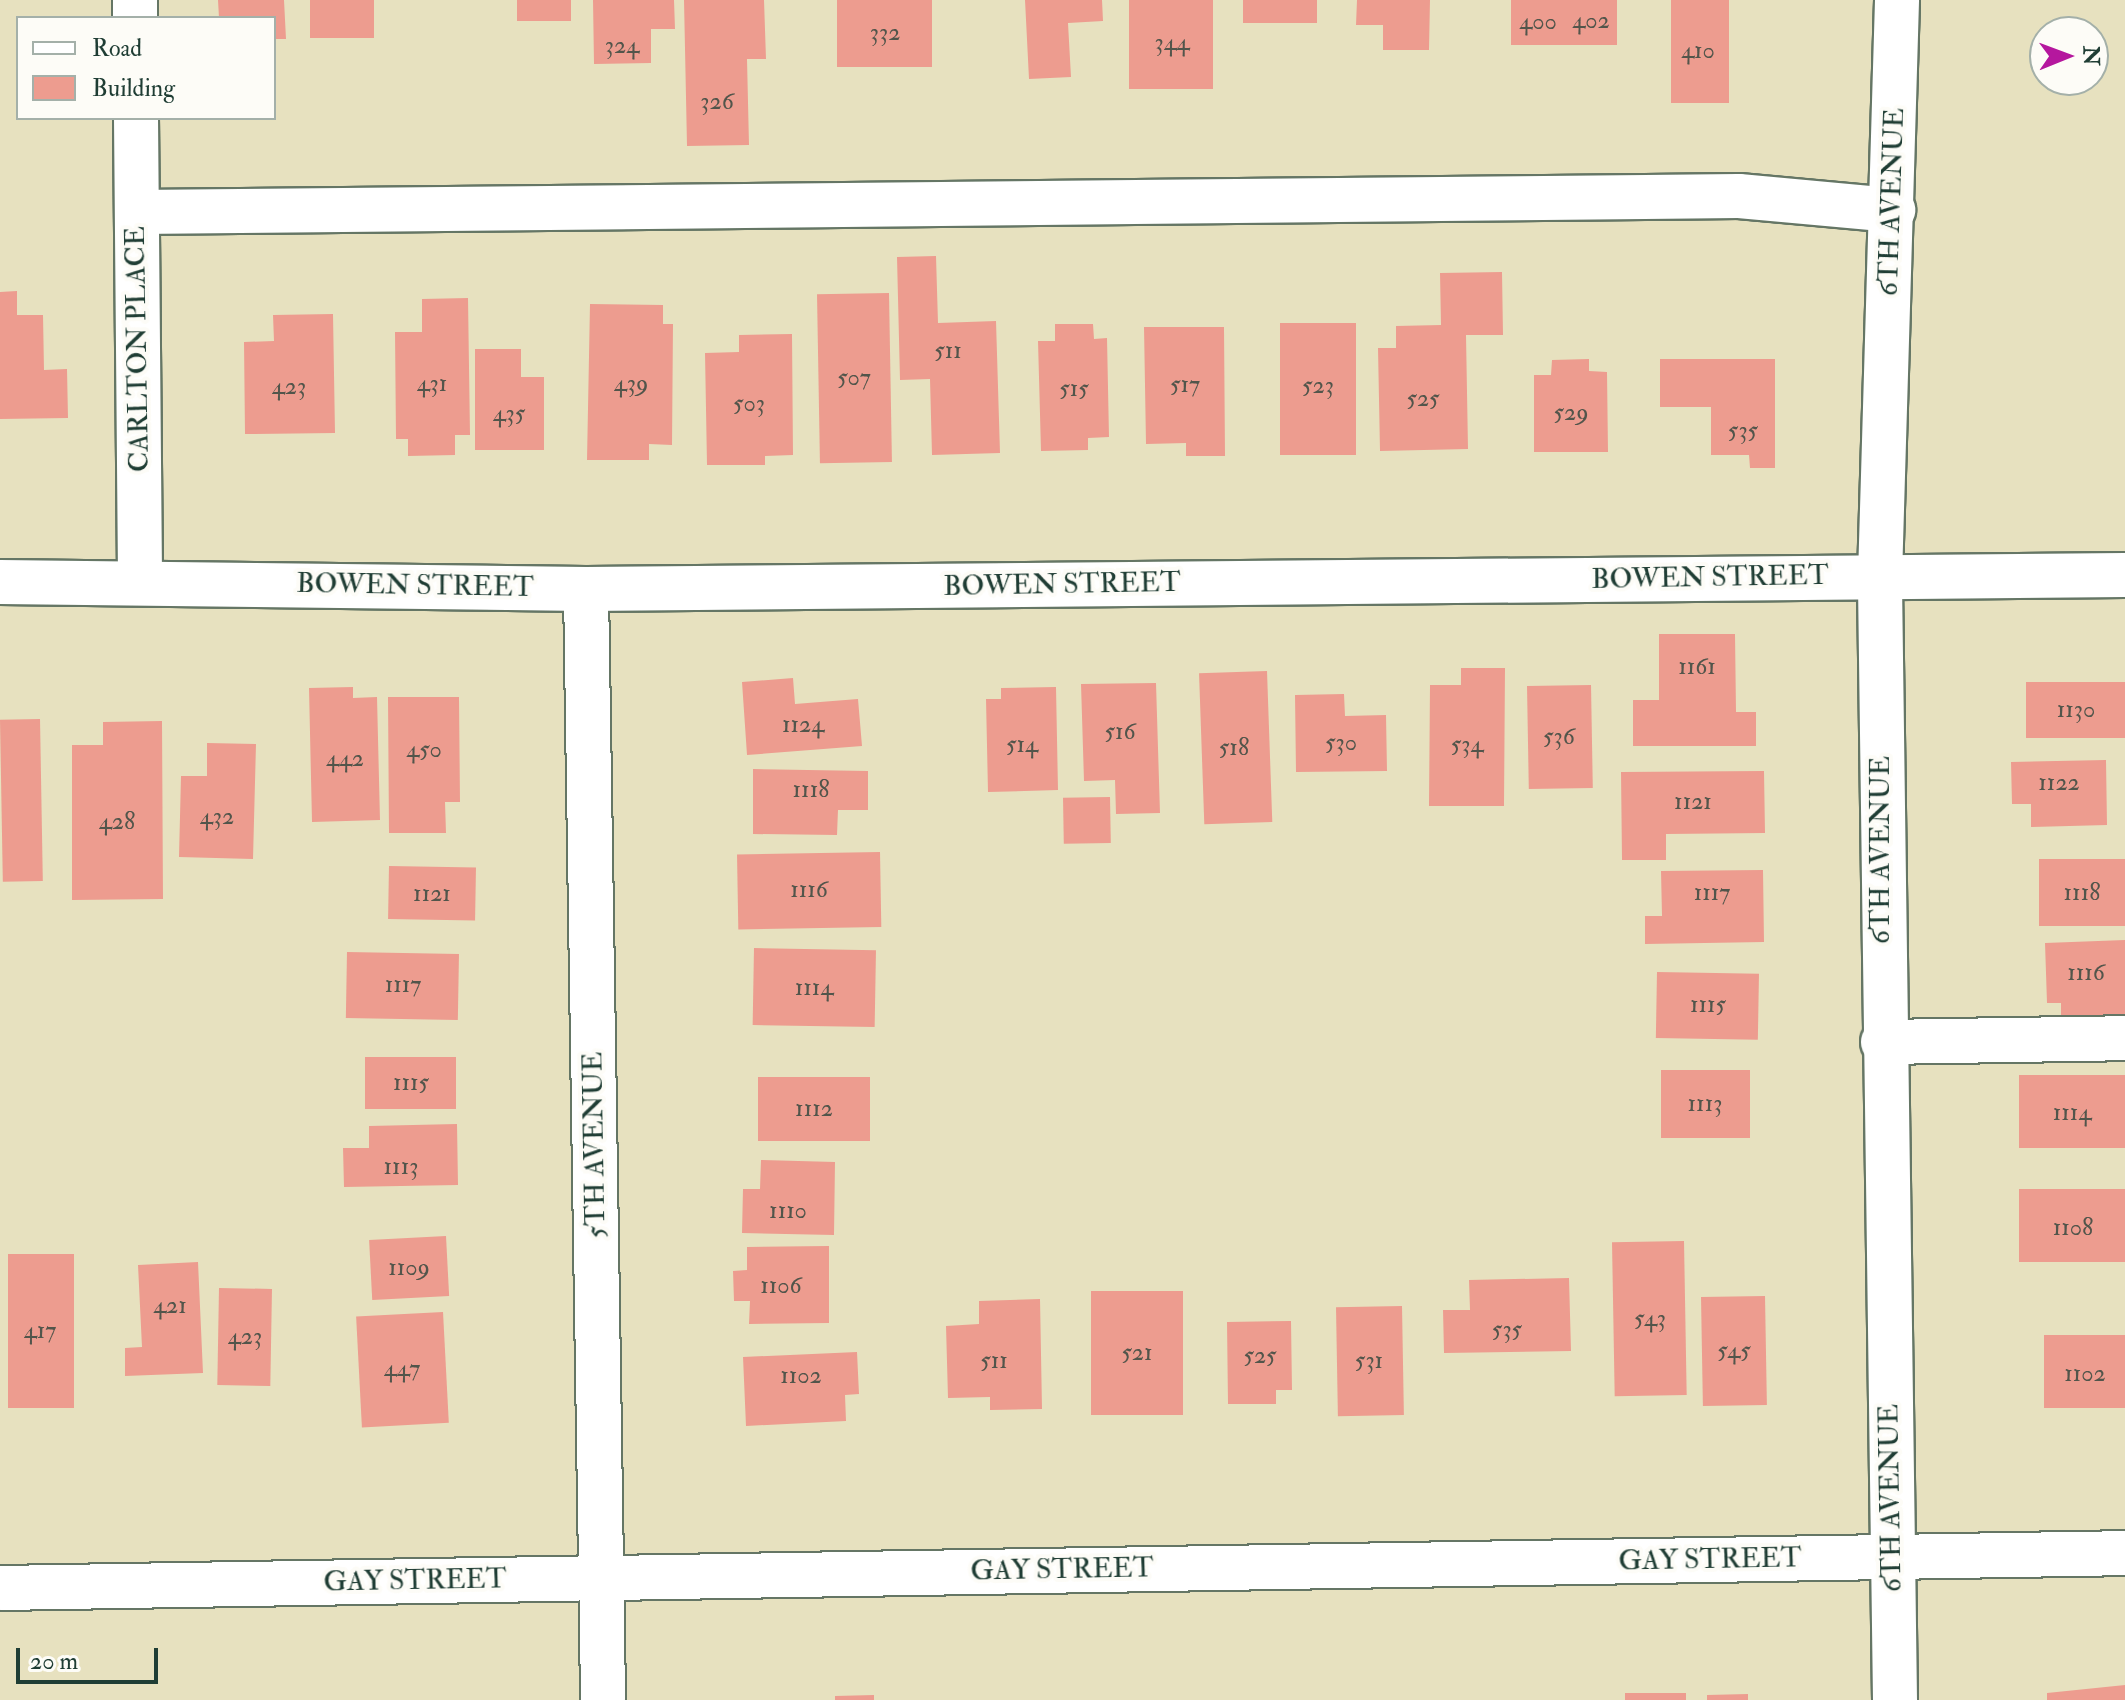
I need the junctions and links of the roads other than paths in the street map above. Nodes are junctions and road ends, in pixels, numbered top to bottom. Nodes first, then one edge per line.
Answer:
1 (1897, 0) edge
2 (136, 120) edge
3 (1893, 210) junction
4 (137, 212) junction
5 (2125, 575) edge
6 (1880, 577) junction
7 (140, 581) junction
8 (0, 582) edge
9 (586, 589) junction
10 (2125, 1038) edge
11 (1883, 1042) junction
12 (2125, 1553) edge
13 (1892, 1557) junction
14 (601, 1577) junction
15 (0, 1588) edge
16 (603, 1700) edge
17 (1895, 1700) edge

1 - 3 street, 6TH AVENUE
2 - 4 street, CARLTON PLACE
3 - 4 street
3 - 6 street, 6TH AVENUE
4 - 7 street, CARLTON PLACE
5 - 6 street, BOWEN STREET
6 - 9 street, BOWEN STREET
6 - 11 street, 6TH AVENUE
7 - 8 street, BOWEN STREET
7 - 9 street, BOWEN STREET
9 - 14 street, 5TH AVENUE
10 - 11 street
11 - 13 street, 6TH AVENUE
12 - 13 street, GAY STREET
13 - 14 street, GAY STREET
13 - 17 street, 6TH AVENUE
14 - 15 street, GAY STREET
14 - 16 street, 5TH AVENUE

